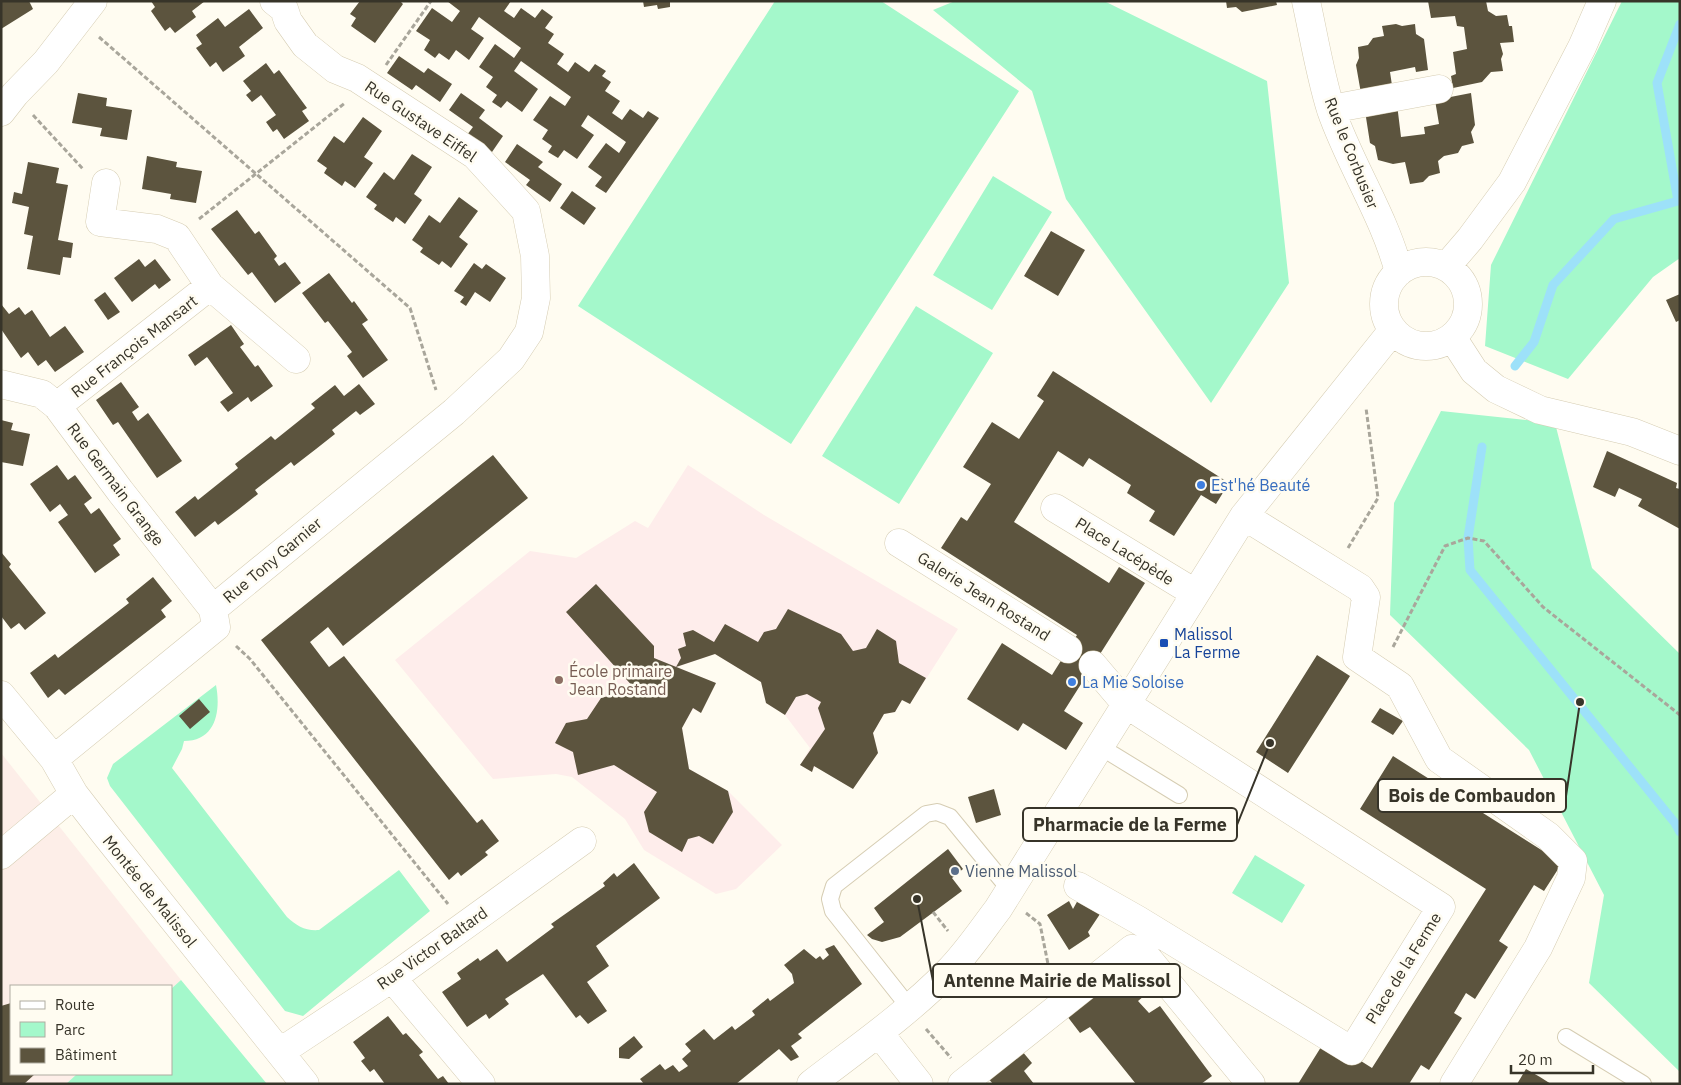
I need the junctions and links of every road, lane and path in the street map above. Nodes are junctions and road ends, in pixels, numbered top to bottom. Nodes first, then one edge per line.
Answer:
1 (431, 1) edge
2 (1306, 1) edge
3 (1602, 1) edge
4 (282, 4) edge
5 (85, 11) edge
6 (368, 85) junction
7 (1439, 89) dead end
8 (8, 103) edge
9 (1331, 109) junction
10 (256, 174) junction
11 (106, 183) joint
12 (177, 237) junction
13 (1446, 268) junction
14 (1399, 272) junction
15 (210, 286) junction
16 (1393, 330) junction
17 (1452, 336) junction
18 (296, 359) dead end
19 (1, 384) edge
20 (1347, 387) junction
21 (57, 406) junction
22 (446, 418) junction
23 (1680, 451) edge
24 (1056, 508) dead end
25 (1244, 516) junction
26 (899, 543) dead end
27 (1334, 572) junction
28 (1195, 594) junction
29 (214, 618) junction
30 (1068, 649) dead end
31 (1093, 665) dead end
32 (1380, 672) junction
33 (1, 695) edge
34 (1126, 704) junction
35 (1680, 714) edge
36 (1099, 746) junction
37 (54, 759) junction
38 (74, 794) junction
39 (1179, 795) dead end
40 (582, 841) dead end
41 (1, 855) edge
42 (1078, 886) dead end
43 (1004, 900) junction
44 (465, 925) junction
45 (392, 978) junction
46 (1056, 1009) junction
47 (917, 1018) junction
48 (879, 1033) junction
49 (1566, 1037) dead end
50 (280, 1052) junction
51 (916, 1079) edge
52 (966, 1081) edge
53 (305, 1084) edge
54 (481, 1084) edge
55 (811, 1084) edge
56 (1251, 1084) edge
57 (1454, 1084) edge
58 (1643, 1084) edge

1 - 6 path
2 - 9 street, Rue le Corbusier
3 - 13 street
4 - 6 street, Rue Gustave Eiffel
5 - 8 street
5 - 10 path
6 - 10 path
6 - 22 street, Rue Gustave Eiffel
7 - 9 street
8 - 11 path
9 - 14 street, Rue le Corbusier
10 - 12 path
10 - 22 path
11 - 12 street
12 - 15 street, Rue François Mansart
13 - 14 street
13 - 17 street
14 - 16 street
15 - 18 street, Rue François Mansart
15 - 21 street, Rue François Mansart
16 - 17 street
16 - 20 street
17 - 23 street
19 - 21 street, Rue Germain Grange
20 - 25 street
20 - 27 path
21 - 29 street, Rue Germain Grange
22 - 29 street, Rue Tony Garnier
24 - 28 street, Place Lacépède
25 - 27 street
25 - 28 street
26 - 30 street, Galerie Jean Rostand
27 - 32 street
28 - 34 street
29 - 37 street, Rue Tony Garnier
29 - 44 path
31 - 34 street
32 - 35 path
32 - 57 street
33 - 37 street, Montée de Malissol
34 - 36 street
34 - 42 street, Place de la Ferme
36 - 39 lane
36 - 43 street
37 - 38 street, Montée de Malissol
38 - 41 street
38 - 50 street, Montée de Malissol
40 - 44 street, Rue Victor Baltard
43 - 46 path
43 - 47 street
43 - 47 lane
44 - 45 street, Rue Victor Baltard
45 - 50 street, Rue Victor Baltard
45 - 54 street
46 - 52 street
46 - 56 street
47 - 48 street
47 - 52 path
48 - 51 street
48 - 55 street
49 - 58 lane
50 - 53 street, Montée de Malissol

